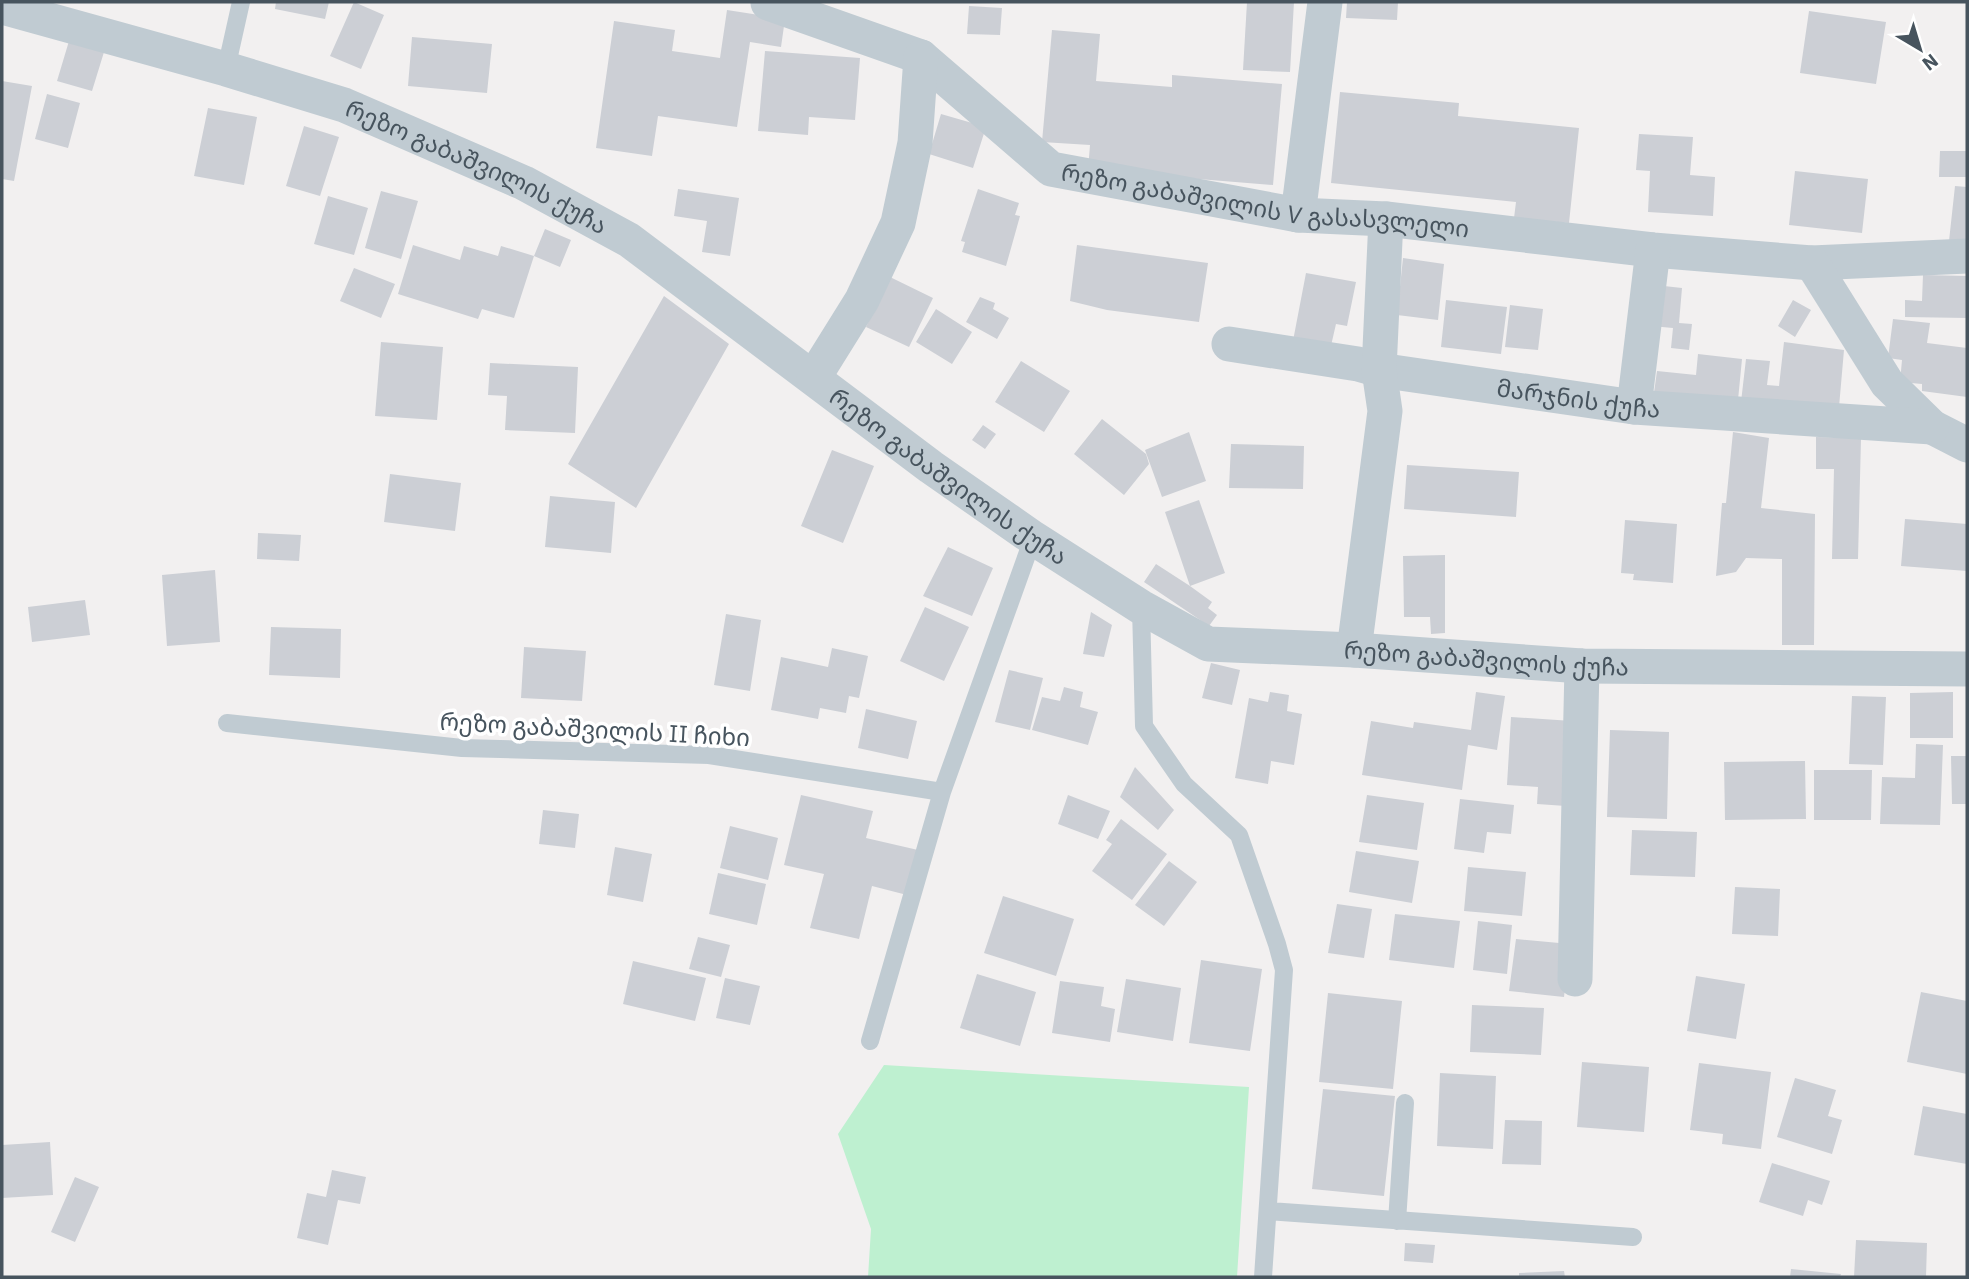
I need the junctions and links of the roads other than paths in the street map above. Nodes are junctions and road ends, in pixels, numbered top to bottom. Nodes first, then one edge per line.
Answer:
1 (241, 2) edge
2 (1325, 2) edge
3 (768, 3) edge
4 (2, 7) edge
5 (921, 57) junction
6 (226, 69) junction
7 (1298, 215) junction
8 (1386, 219) junction
9 (1653, 250) junction
10 (1967, 256) edge
11 (1812, 263) junction
12 (1229, 344) dead end
13 (1379, 370) junction
14 (814, 377) junction
15 (1634, 407) junction
16 (1932, 427) junction
17 (1967, 445) edge
18 (1033, 538) junction
19 (1141, 607) junction
20 (1354, 650) junction
21 (1582, 666) junction
22 (1967, 669) edge
23 (227, 723) dead end
24 (942, 792) junction
25 (1575, 979) dead end
26 (870, 1041) dead end
27 (1405, 1103) dead end
28 (1268, 1211) junction
29 (1397, 1221) junction
30 (1633, 1237) dead end
31 (1263, 1277) edge

1 - 6 lane
2 - 7 street
3 - 5 street, რეზო გაბაშვილის V გასასვლელი
4 - 6 street, რეზო გაბაშვილის ქუჩა
5 - 7 street, რეზო გაბაშვილის V გასასვლელი
5 - 14 street
6 - 14 street, რეზო გაბაშვილის ქუჩა
7 - 8 street, რეზო გაბაშვილის V გასასვლელი
8 - 9 street, რეზო გაბაშვილის V გასასვლელი
8 - 13 street
9 - 11 street, რეზო გაბაშვილის V გასასვლელი
9 - 15 street
10 - 11 street, რეზო გაბაშვილის V გასასვლელი
11 - 16 street
12 - 13 street, მარჯნის ქუჩა
13 - 15 street, მარჯნის ქუჩა
13 - 20 street
14 - 18 street, რეზო გაბაშვილის ქუჩა
15 - 16 street, მარჯნის ქუჩა
16 - 17 street
18 - 19 street, რეზო გაბაშვილის ქუჩა
18 - 24 lane
19 - 20 street, რეზო გაბაშვილის ქუჩა
19 - 28 lane
20 - 21 street, რეზო გაბაშვილის ქუჩა
21 - 22 street, რეზო გაბაშვილის ქუჩა
21 - 25 street
23 - 24 lane, რეზო გაბაშვილის II ჩიხი
24 - 26 lane
27 - 29 lane
28 - 29 lane
28 - 31 lane
29 - 30 lane

